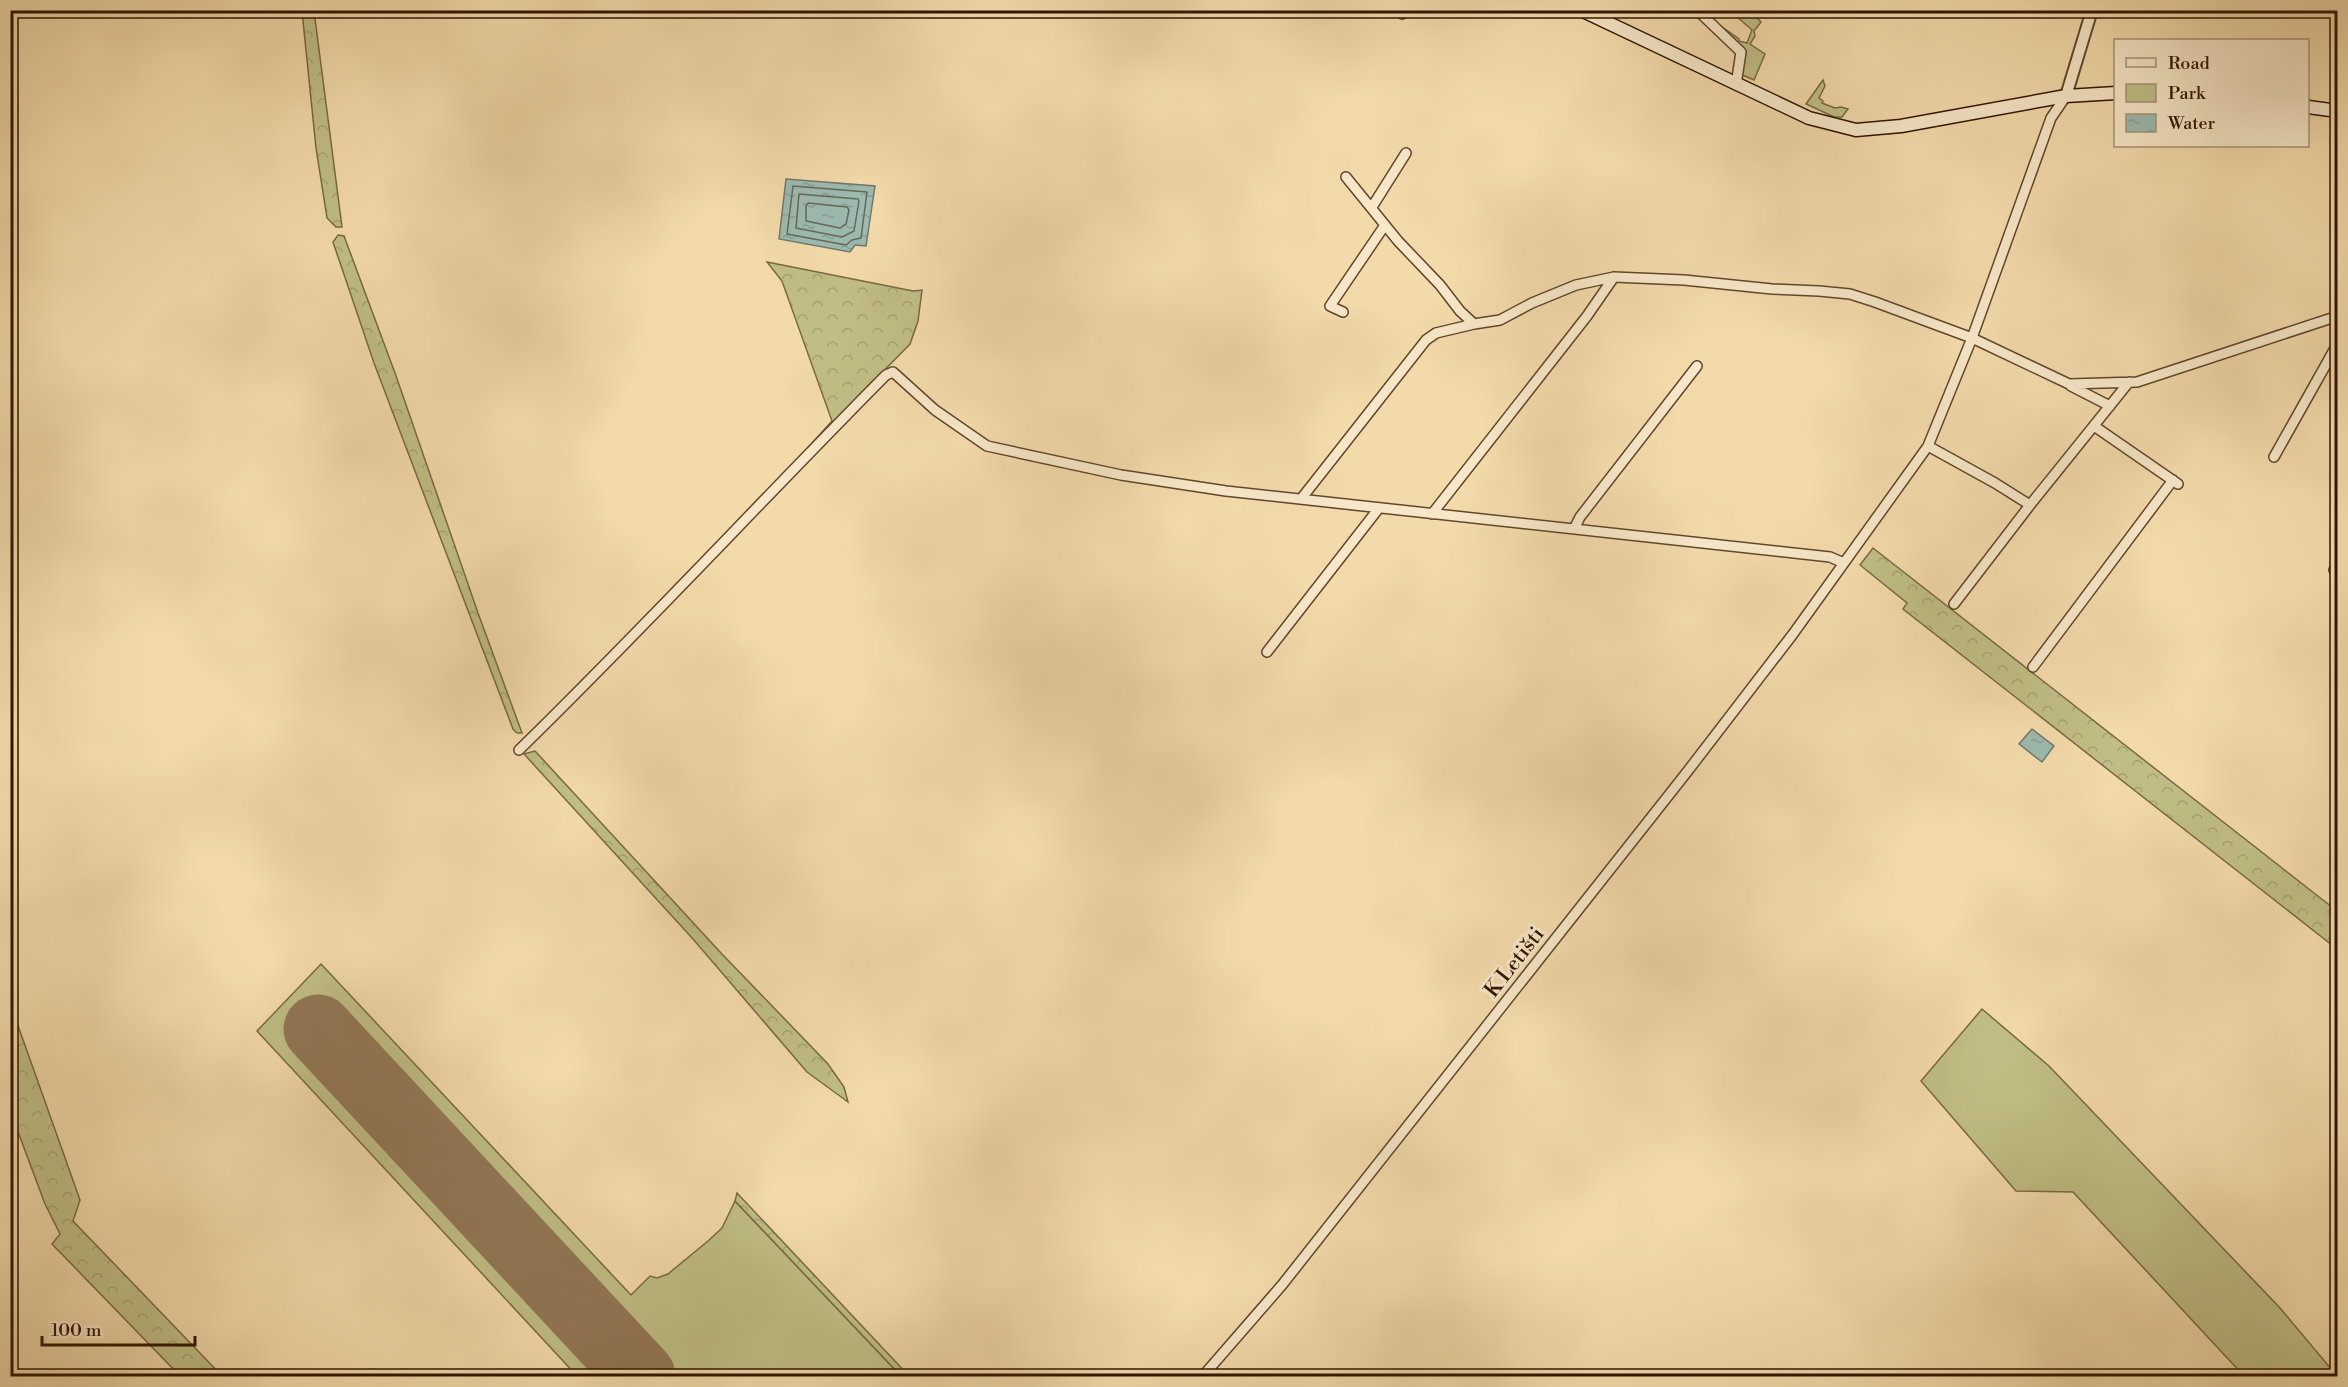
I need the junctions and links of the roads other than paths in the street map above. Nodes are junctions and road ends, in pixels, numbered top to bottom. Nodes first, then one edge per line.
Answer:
1 (1581, 10) edge
2 (1612, 10) edge
3 (1697, 10) edge
4 (2092, 10) edge
5 (1604, 22) junction
6 (1736, 85) junction
7 (2114, 93) edge
8 (2066, 96) junction
9 (2309, 106) edge
10 (2337, 111) edge
11 (1406, 153) dead end
12 (1346, 177) dead end
13 (1372, 207) junction
14 (1385, 225) junction
15 (1614, 277) junction
16 (1342, 312) dead end
17 (2337, 316) edge
18 (1474, 324) junction
19 (1972, 338) junction
20 (2337, 343) edge
21 (1697, 366) dead end
22 (2129, 382) junction
23 (2069, 384) junction
24 (2110, 406) junction
25 (2094, 426) junction
26 (1928, 446) junction
27 (2274, 457) dead end
28 (1301, 499) junction
29 (2030, 505) junction
30 (1379, 508) junction
31 (1432, 513) junction
32 (1574, 529) junction
33 (1844, 563) junction
34 (1954, 604) dead end
35 (1267, 652) dead end
36 (2033, 667) dead end
37 (519, 750) dead end
38 (1203, 1377) edge

1 - 5 main road
2 - 5 street
3 - 6 street
4 - 8 street
5 - 6 main road
6 - 8 main road
7 - 8 main road
8 - 19 street, K Letišti
9 - 10 main road
11 - 13 street
12 - 13 street
13 - 14 street
14 - 16 street
14 - 18 street
15 - 18 street
15 - 19 street
15 - 31 street
17 - 22 street
18 - 28 street
19 - 23 street
19 - 26 street, K Letišti
20 - 27 street
21 - 32 street
22 - 23 street
22 - 24 street
23 - 24 street
24 - 25 street
25 - 29 street
25 - 36 street
26 - 29 street
26 - 33 street, K Letišti
28 - 30 street
28 - 37 street
29 - 34 street
30 - 31 street
30 - 35 street
31 - 32 street
32 - 33 street
33 - 38 street, K Letišti

